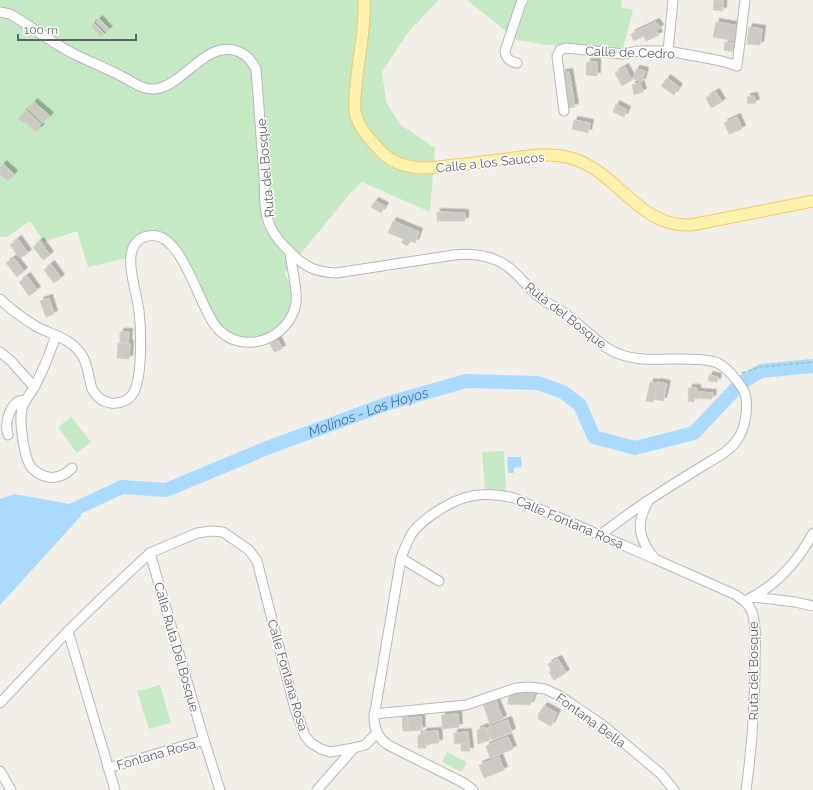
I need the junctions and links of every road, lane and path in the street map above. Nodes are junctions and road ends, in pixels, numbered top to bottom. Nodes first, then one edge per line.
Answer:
1 (364, 0) edge
2 (523, 0) edge
3 (673, 0) edge
4 (745, 0) edge
5 (0, 12) edge
6 (668, 51) junction
7 (517, 63) dead end
8 (564, 111) dead end
9 (813, 201) edge
10 (290, 252) junction
11 (0, 300) edge
12 (56, 335) junction
13 (0, 352) edge
14 (813, 362) edge
15 (737, 378) junction
16 (34, 387) junction
17 (25, 401) junction
18 (8, 435) dead end
19 (72, 468) dead end
20 (650, 499) junction
21 (813, 533) edge
22 (600, 535) junction
23 (150, 553) junction
24 (401, 558) junction
25 (655, 559) junction
26 (439, 581) dead end
27 (749, 599) junction
28 (813, 606) edge
29 (68, 631) junction
30 (0, 703) edge
31 (374, 714) junction
32 (377, 733) junction
33 (204, 740) junction
34 (354, 748) junction
35 (108, 768) junction
36 (0, 771) edge
37 (11, 790) edge
38 (115, 790) edge
39 (220, 790) edge
40 (317, 790) edge
41 (472, 790) edge
42 (674, 790) edge
43 (746, 790) edge

1 - 9 main road, Calle a los Saucos
2 - 7 street
3 - 6 street
4 - 6 street, Calle de Cedro
5 - 10 street, Ruta del Bosque
6 - 8 street, Calle de Cedro
10 - 12 street
10 - 15 street, Ruta del Bosque
11 - 12 street
12 - 16 street
13 - 16 street
14 - 15 path
15 - 20 street, Ruta del Bosque
16 - 17 street
17 - 18 street
17 - 19 street
20 - 22 street, Ruta del Bosque
20 - 25 street
21 - 27 street
22 - 24 street, Calle Fontana Rosa
22 - 25 street, Calle Fontana Rosa
23 - 29 street, Calle Fontana Rosa
23 - 33 street, Calle Ruta Del Bosque
23 - 34 street, Calle Fontana Rosa
24 - 26 street
24 - 31 street, Calle Fontana Rosa
25 - 27 street
27 - 28 street
27 - 43 street, Ruta del Bosque
29 - 30 street, Calle Fontana Rosa
29 - 35 street
31 - 32 street, Calle Fontana Rosa
31 - 42 street, Fontana Bella
32 - 34 street, Calle Fontana Rosa
32 - 41 street
33 - 35 street, Fontana Rosa
33 - 39 street, Calle Ruta Del Bosque
34 - 40 street
35 - 38 street
36 - 37 street

